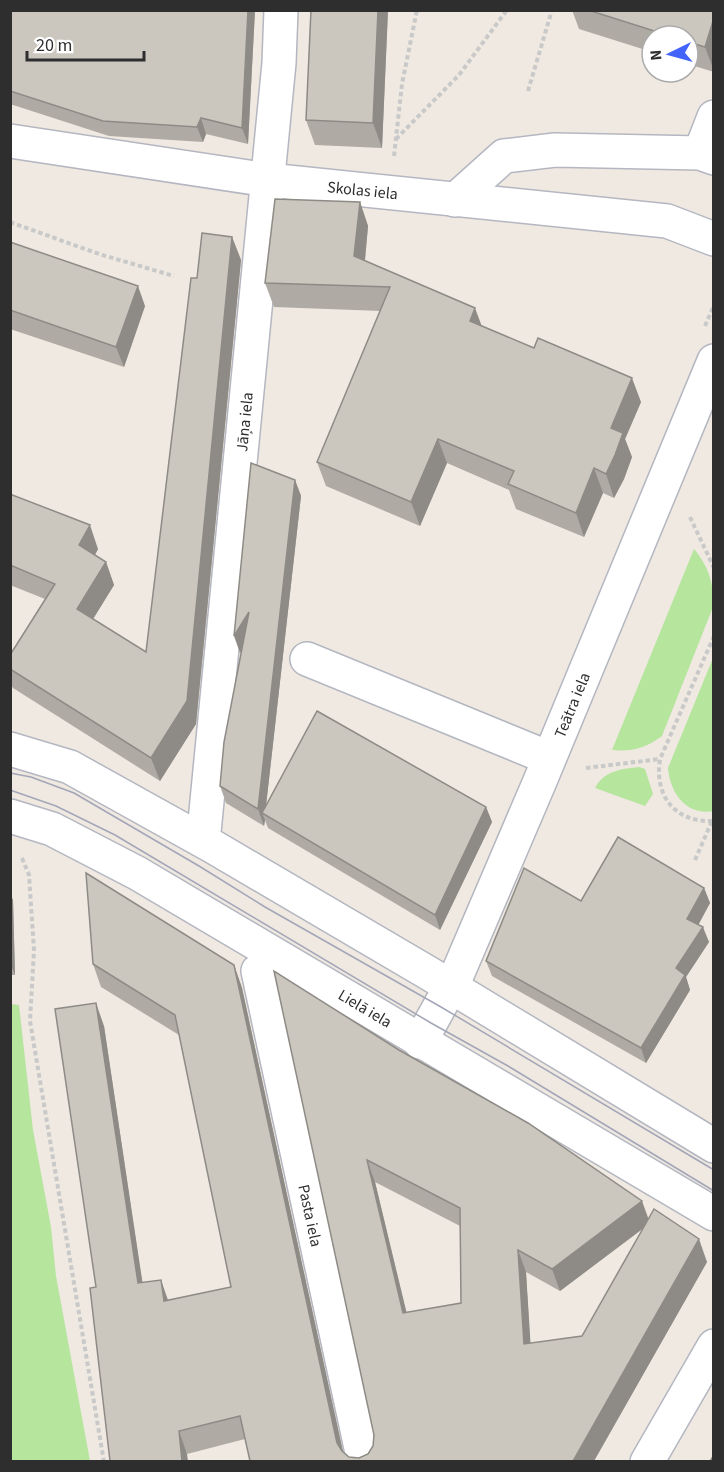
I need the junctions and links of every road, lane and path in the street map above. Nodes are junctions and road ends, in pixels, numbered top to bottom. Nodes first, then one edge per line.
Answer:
1 (281, 10) edge
2 (417, 10) edge
3 (507, 10) edge
4 (552, 10) edge
5 (528, 91) dead end
6 (714, 117) edge
7 (396, 140) junction
8 (10, 141) edge
9 (707, 155) edge
10 (268, 180) junction
11 (390, 193) junction
12 (454, 200) junction
13 (10, 222) edge
14 (714, 239) edge
15 (174, 276) dead end
16 (714, 361) edge
17 (686, 508) dead end
18 (714, 568) edge
19 (714, 636) edge
20 (307, 658) dead end
21 (10, 749) edge
22 (549, 758) junction
23 (660, 759) junction
24 (584, 769) dead end
25 (10, 816) edge
26 (713, 821) edge
27 (204, 832) dead end
28 (18, 851) dead end
29 (695, 860) dead end
30 (258, 971) dead end
31 (451, 987) junction
32 (420, 1042) junction
33 (714, 1146) edge
34 (714, 1214) edge
35 (714, 1346) edge
36 (104, 1461) edge
37 (364, 1461) edge
38 (648, 1461) edge

1 - 10 street, Jāņa iela
2 - 7 path
3 - 7 path
4 - 5 path
6 - 9 street
7 - 11 path
8 - 10 street, Skolas iela
9 - 12 street
10 - 11 street, Skolas iela
10 - 27 street, Jāņa iela
11 - 12 street, Skolas iela
12 - 14 street, Skolas iela
13 - 15 path
16 - 22 street, Teātra iela
17 - 18 path
19 - 23 path
20 - 22 street
21 - 31 street
22 - 31 street, Teātra iela
23 - 24 path
23 - 26 path
25 - 32 street, Lielā iela
26 - 29 path
28 - 36 path
30 - 37 street, Pasta iela
31 - 32 street, Teātra iela
31 - 33 street
32 - 34 street, Lielā iela
35 - 38 street

